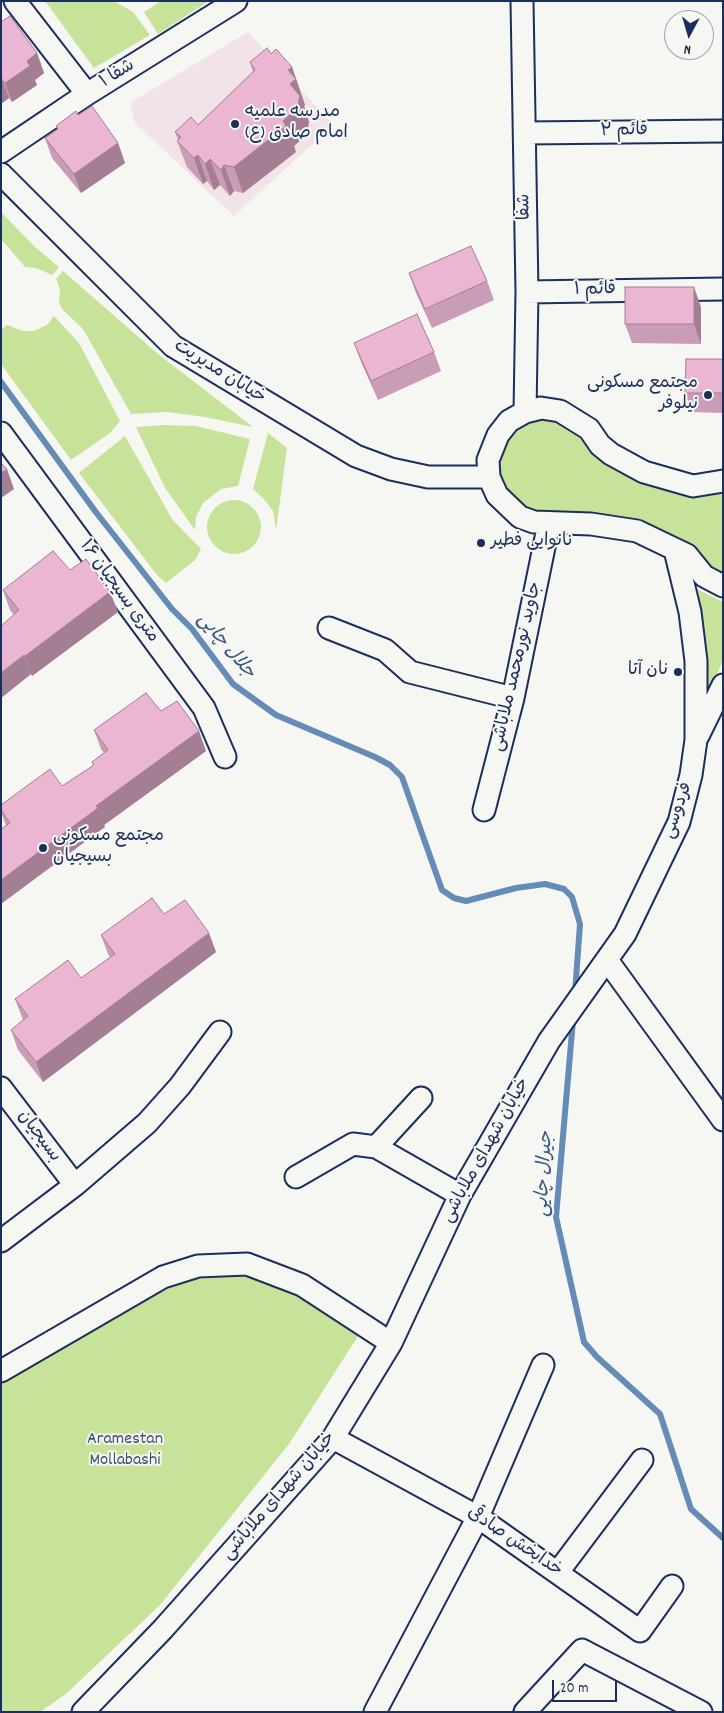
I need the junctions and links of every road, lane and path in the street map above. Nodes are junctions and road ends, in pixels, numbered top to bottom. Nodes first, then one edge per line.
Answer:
1 (15, 1) edge
2 (236, 1) edge
3 (522, 1) edge
4 (87, 94) junction
5 (723, 131) edge
6 (525, 134) junction
7 (1, 152) edge
8 (5, 181) edge
9 (723, 289) edge
10 (527, 292) junction
11 (525, 412) junction
12 (1, 433) edge
13 (489, 477) junction
14 (723, 480) edge
15 (549, 524) junction
16 (675, 550) junction
17 (723, 586) edge
18 (329, 628) dead end
19 (723, 685) edge
20 (513, 698) junction
21 (696, 740) junction
22 (225, 757) dead end
23 (484, 810) dead end
24 (607, 960) junction
25 (220, 1032) dead end
26 (548, 1041) joint
27 (1, 1088) edge
28 (421, 1098) dead end
29 (723, 1120) edge
30 (376, 1147) junction
31 (296, 1177) dead end
32 (75, 1185) junction
33 (460, 1195) junction
34 (1, 1241) edge
35 (391, 1343) junction
36 (544, 1365) dead end
37 (1, 1371) edge
38 (334, 1438) junction
39 (642, 1460) dead end
40 (478, 1517) junction
41 (558, 1572) junction
42 (672, 1586) dead end
43 (83, 1712) edge
44 (375, 1712) edge
45 (525, 1712) edge
46 (701, 1712) edge

1 - 4 street
2 - 4 street, شفا ۱
3 - 6 street, شفا
4 - 7 street, شفا ۱
5 - 6 street, قائم ۲
6 - 10 street, شفا
8 - 13 street, خیابان مدیریت
9 - 10 street, قائم ۱
10 - 11 street, شفا
11 - 13 street
11 - 14 street
12 - 22 street, ۱۶ متری بسیجیان
13 - 15 street
15 - 16 street
15 - 20 street, جاوید نورمحمد ملاباشی
16 - 17 street
16 - 21 street, فردوسی
18 - 20 street
19 - 21 street
20 - 23 street, جاوید نورمحمد ملاباشی
21 - 24 street, فردوسی
24 - 26 street, فردوسی
24 - 29 street
25 - 32 street
26 - 33 street, خیابان شهدای ملاباشی
27 - 32 street, بسیجیان
28 - 30 street
30 - 31 street
30 - 33 street
32 - 34 street
33 - 35 street, خیابان شهدای ملاباشی
35 - 37 street
35 - 38 street, خیابان شهدای ملاباشی
36 - 40 street
38 - 40 street, خدابخش صادقی
38 - 43 street, خیابان شهدای ملاباشی
39 - 41 street
40 - 41 street, خدابخش صادقی
40 - 44 street
41 - 42 street, خدابخش صادقی
45 - 46 street

